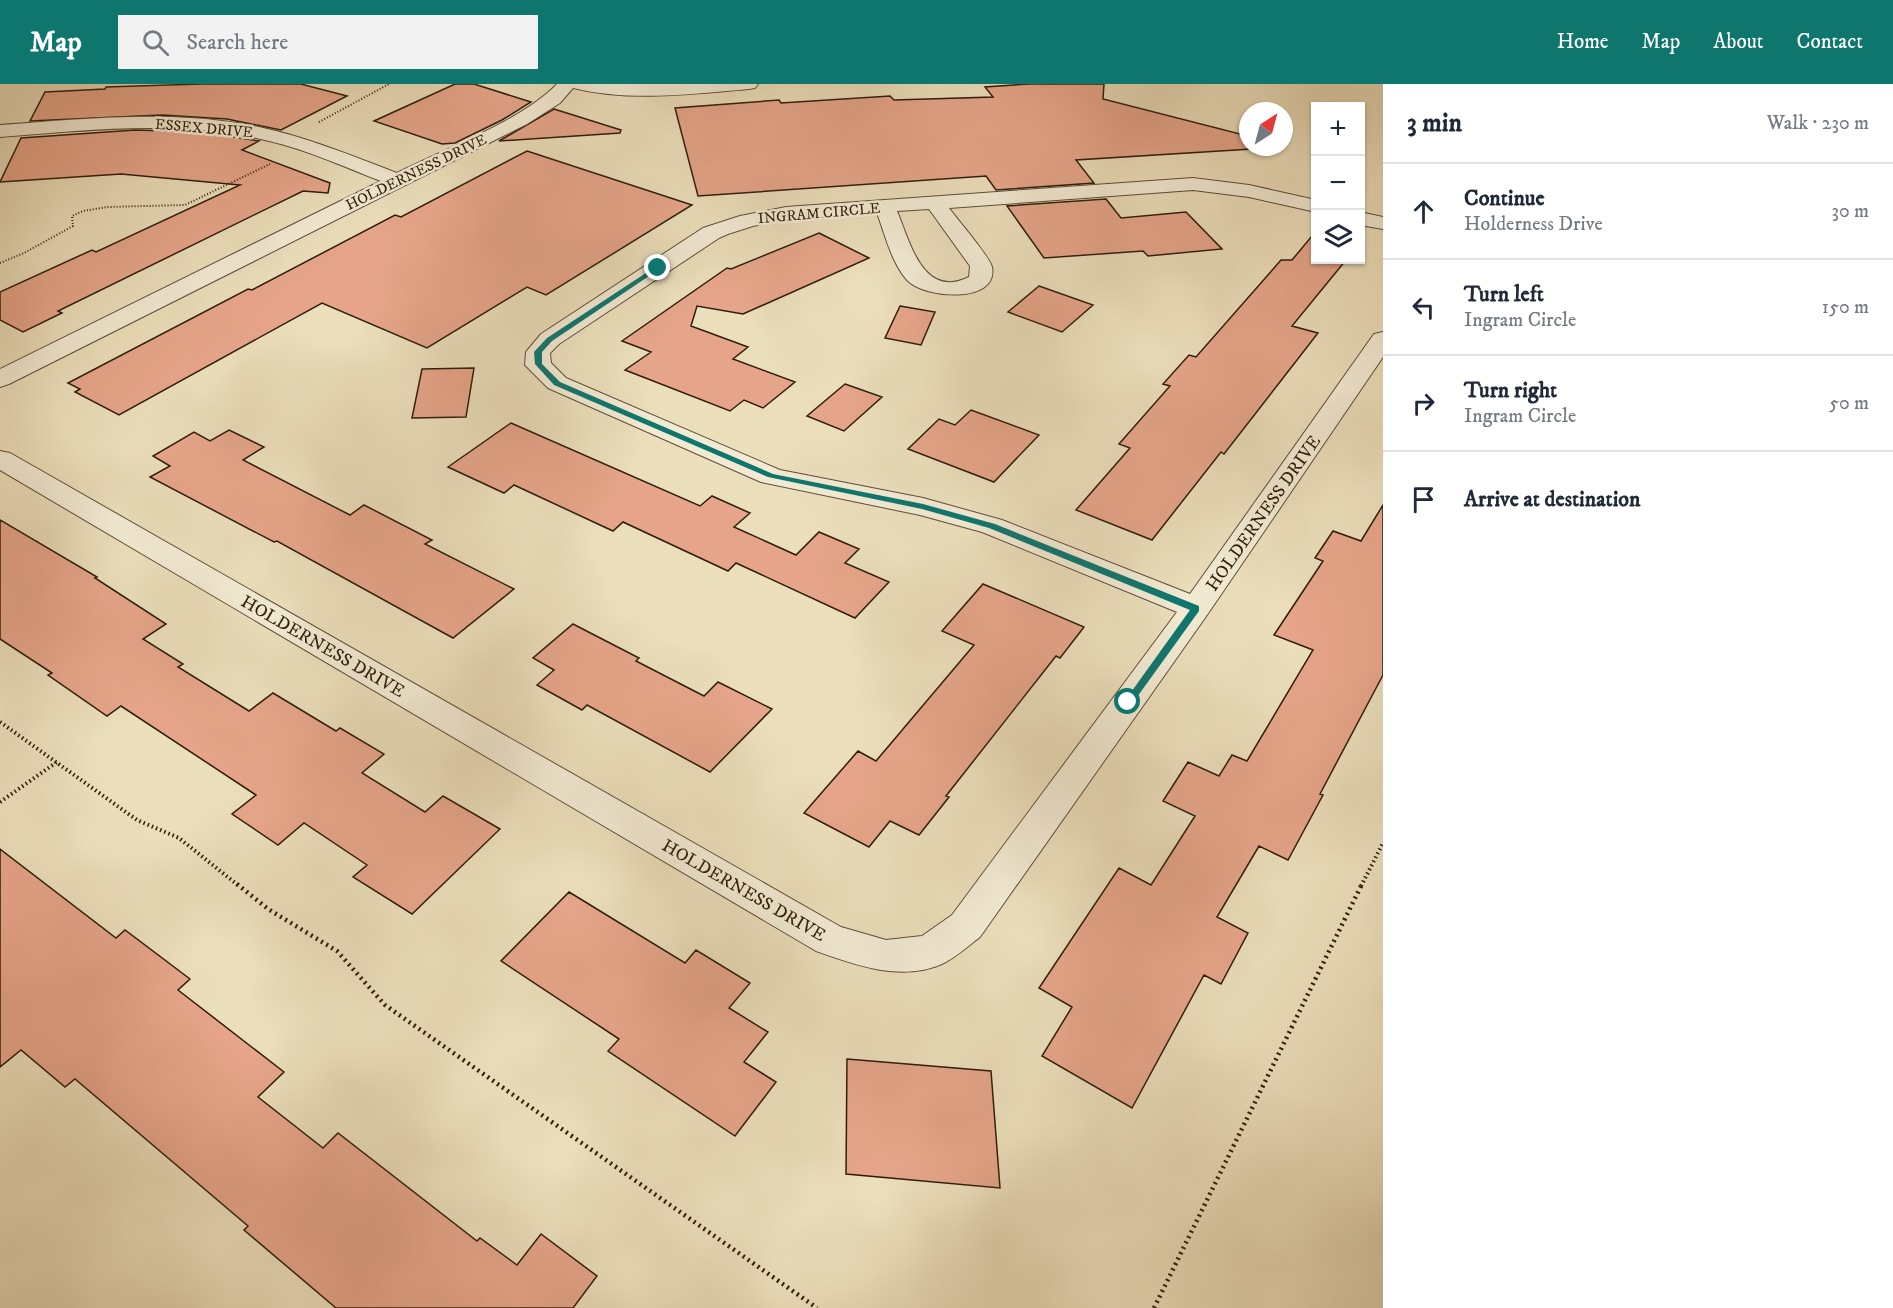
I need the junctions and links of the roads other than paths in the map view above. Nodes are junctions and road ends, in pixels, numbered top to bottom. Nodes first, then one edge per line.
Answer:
1 (567, 84) edge
2 (579, 84) edge
3 (749, 84) edge
4 (0, 131) edge
5 (399, 181) junction
6 (935, 203) junction
7 (1311, 205) edge
8 (885, 207) junction
9 (1365, 219) edge
10 (1383, 223) edge
11 (1383, 339) edge
12 (0, 379) edge
13 (0, 459) edge
14 (1196, 609) junction

1 - 5 street, HOLDERNESS DRIVE
2 - 3 street
4 - 5 street, ESSEX DRIVE
5 - 12 street, HOLDERNESS DRIVE
6 - 7 street, INGRAM CIRCLE
6 - 8 street, INGRAM CIRCLE
6 - 8 street
8 - 14 street, INGRAM CIRCLE
9 - 10 street
11 - 14 street, HOLDERNESS DRIVE
13 - 14 street, HOLDERNESS DRIVE

